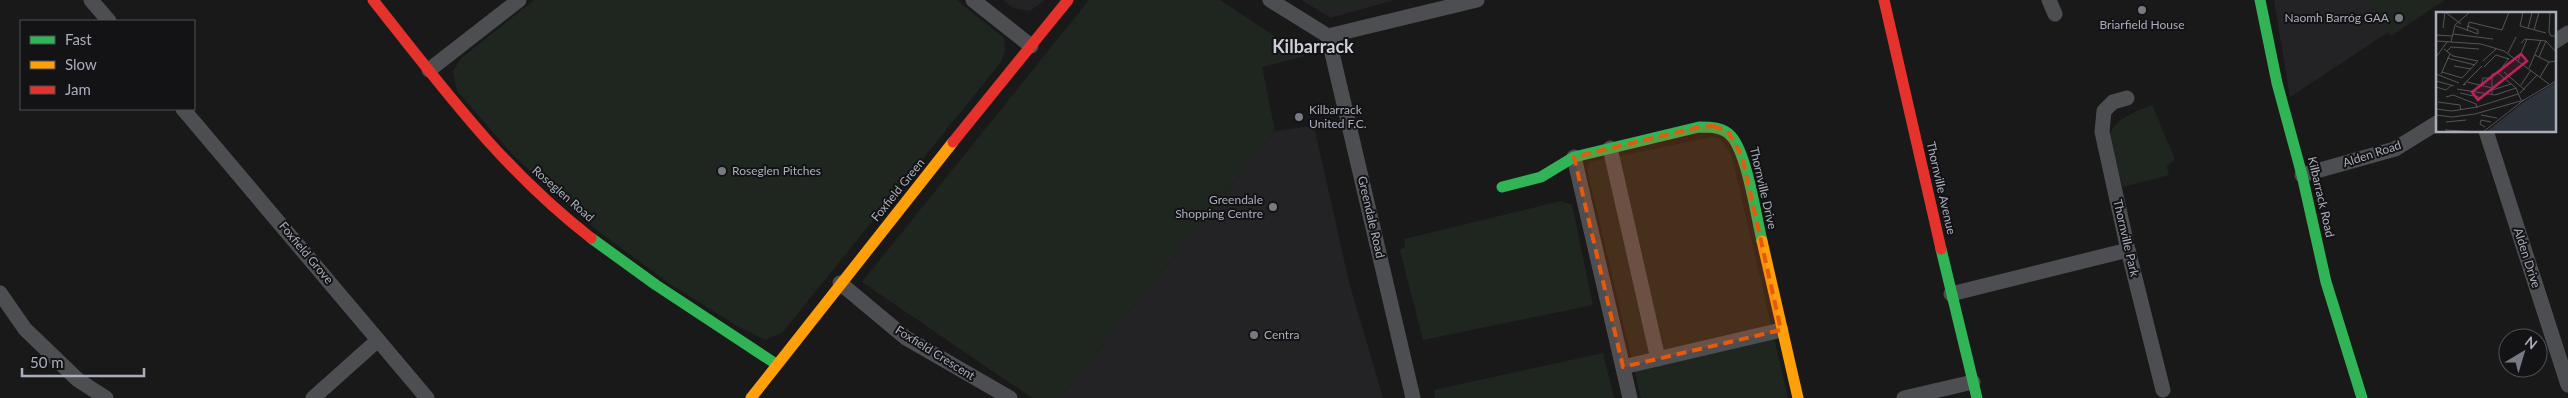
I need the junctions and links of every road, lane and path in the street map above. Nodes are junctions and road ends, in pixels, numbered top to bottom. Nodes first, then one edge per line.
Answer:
1 (91, 0) edge
2 (373, 0) edge
3 (519, 0) edge
4 (973, 0) edge
5 (1068, 0) edge
6 (1270, 0) edge
7 (1477, 0) edge
8 (1884, 0) edge
9 (2260, 0) edge
10 (108, 20) edge
11 (2568, 33) edge
12 (1328, 36) junction
13 (2556, 41) edge
14 (1031, 46) junction
15 (429, 70) junction
16 (2127, 98) dead end
17 (184, 110) edge
18 (2436, 124) edge
19 (2486, 132) edge
20 (1610, 148) junction
21 (1574, 157) junction
22 (2302, 175) junction
23 (1502, 187) dead end
24 (2128, 250) junction
25 (840, 283) junction
26 (0, 293) edge
27 (1951, 294) junction
28 (1782, 330) junction
29 (378, 340) junction
30 (1658, 359) junction
31 (776, 364) junction
32 (1623, 367) junction
33 (1973, 382) junction
34 (2568, 385) edge
35 (2163, 390) dead end
36 (106, 398) edge
37 (313, 398) edge
38 (427, 398) edge
39 (751, 398) edge
40 (1010, 398) edge
41 (1413, 398) edge
42 (1630, 398) edge
43 (1798, 398) edge
44 (1904, 398) edge
45 (1977, 398) edge
46 (2362, 398) edge

1 - 10 street
2 - 15 street, Roseglen Road
3 - 15 street
4 - 14 street
5 - 14 street, Foxfield Green
6 - 12 street
7 - 12 street
8 - 27 street, Thornville Avenue
9 - 22 street, Kilbarrack Road
11 - 13 street
12 - 41 street, Greendale Road
14 - 25 street, Foxfield Green
15 - 31 street, Roseglen Road
16 - 24 street, Thornville Park
17 - 29 street, Foxfield Grove
18 - 22 street, Alden Road
19 - 34 street, Alden Drive
20 - 21 street, Thornville Drive
20 - 28 street, Thornville Drive
20 - 30 street
21 - 23 street, Thornville Drive
21 - 32 street
22 - 46 street, Kilbarrack Road
24 - 27 street
24 - 35 street, Thornville Park
25 - 31 street, Foxfield Green
25 - 40 street, Foxfield Crescent
26 - 36 street
27 - 33 street, Thornville Avenue
28 - 30 street
28 - 43 street, Thornville Drive
29 - 37 street
29 - 38 street, Foxfield Grove
30 - 32 street
31 - 39 street, Foxfield Green
32 - 42 street
33 - 44 street
33 - 45 street, Thornville Avenue

